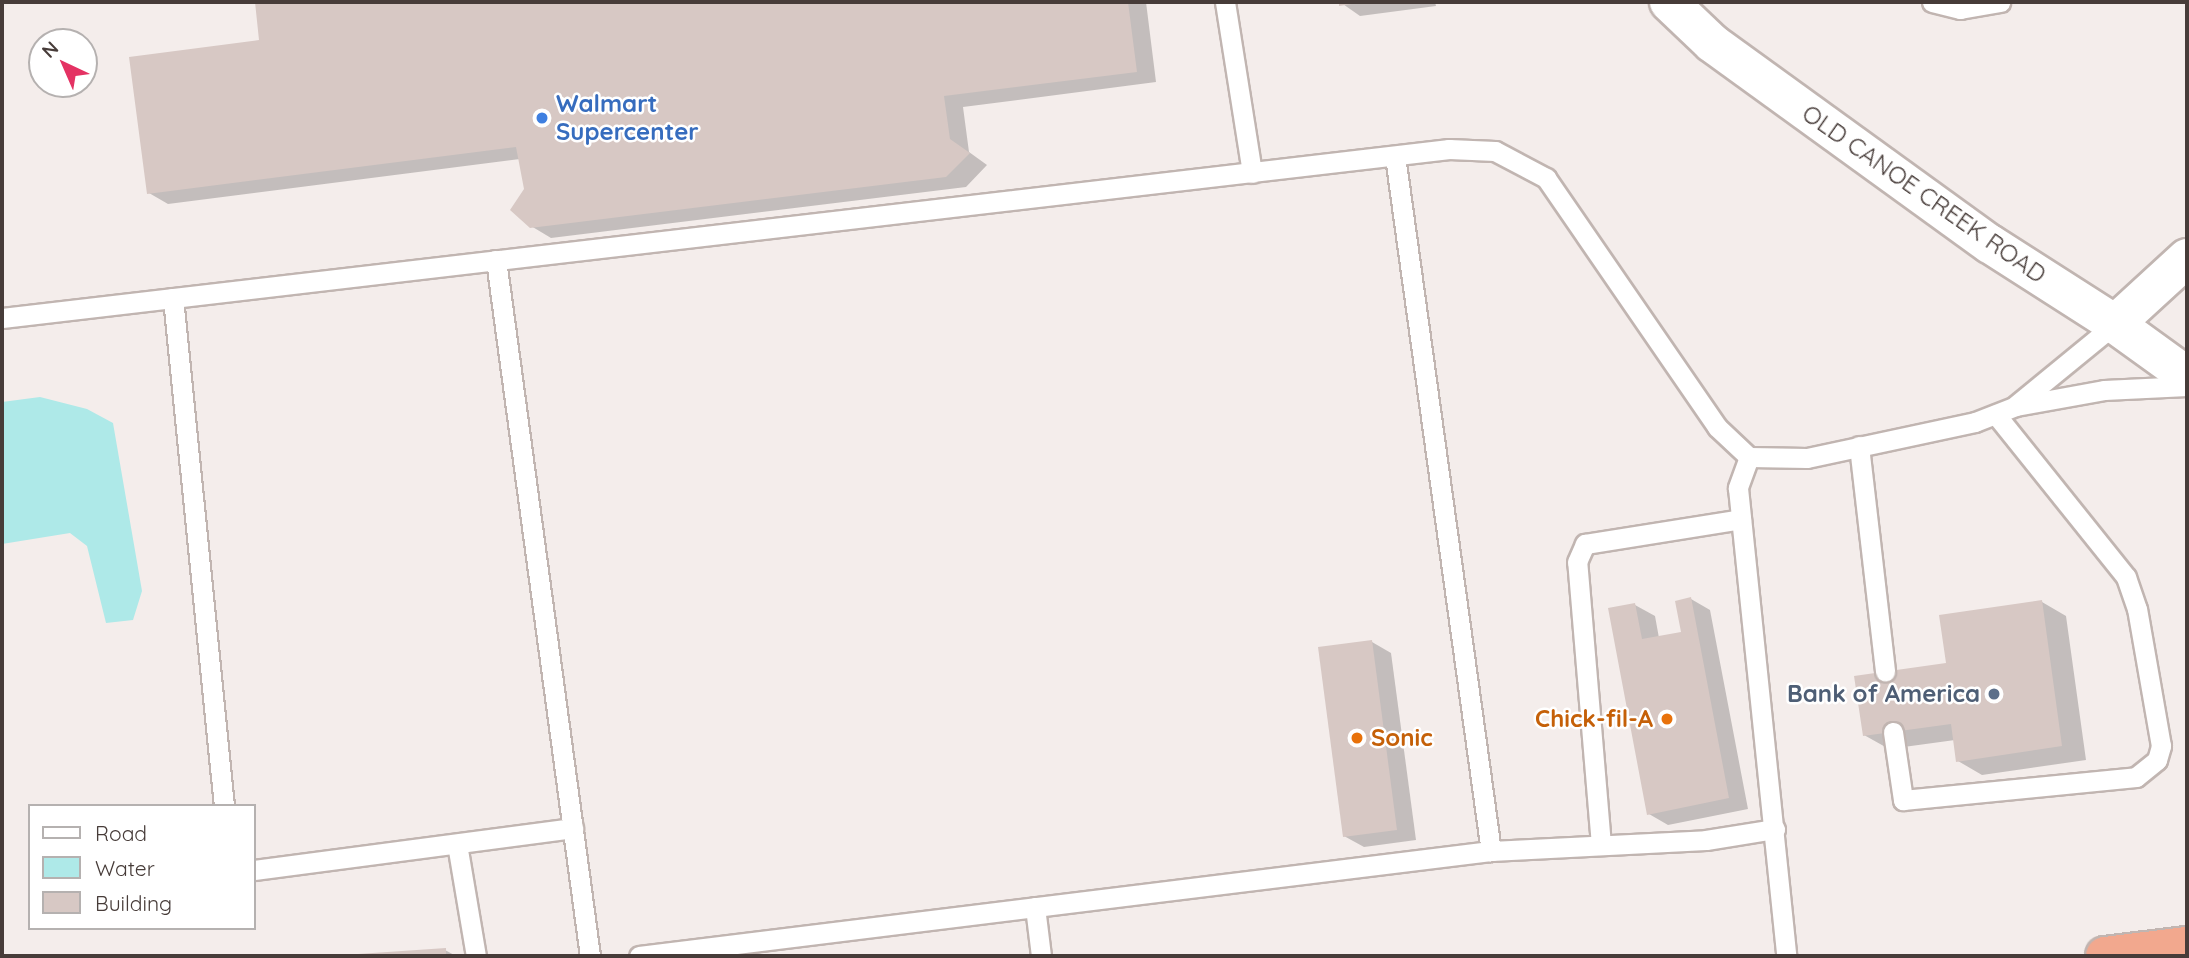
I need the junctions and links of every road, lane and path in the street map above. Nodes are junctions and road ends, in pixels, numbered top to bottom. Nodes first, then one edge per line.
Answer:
1 (1225, 2) edge
2 (1669, 2) edge
3 (1932, 2) edge
4 (2000, 2) edge
5 (1395, 156) junction
6 (1252, 173) junction
7 (2187, 258) edge
8 (496, 260) junction
9 (173, 298) junction
10 (2, 316) edge
11 (2115, 324) junction
12 (2187, 376) edge
13 (2187, 386) edge
14 (2016, 406) junction
15 (1996, 415) junction
16 (1858, 446) junction
17 (1749, 457) junction
18 (1741, 519) junction
19 (1885, 672) dead end
20 (1893, 732) dead end
21 (224, 804) edge
22 (573, 828) junction
23 (1775, 829) junction
24 (457, 844) junction
25 (1601, 845) junction
26 (1491, 851) junction
27 (256, 870) edge
28 (1035, 907) junction
29 (2187, 946) edge
30 (476, 956) edge
31 (590, 956) edge
32 (639, 956) edge
33 (1041, 956) edge
34 (1786, 956) edge
35 (2105, 956) edge

1 - 6 lane
2 - 11 street, OLD CANOE CREEK ROAD
3 - 4 lane
5 - 6 lane
5 - 17 lane
5 - 26 lane
6 - 8 lane
7 - 11 street
8 - 9 lane
8 - 22 lane
9 - 10 lane
9 - 21 lane
11 - 12 street, OLD CANOE CREEK ROAD
11 - 14 lane
13 - 14 lane
14 - 15 lane
15 - 16 lane
15 - 20 lane
16 - 17 lane
16 - 19 lane
17 - 18 lane
18 - 23 lane
18 - 25 lane
22 - 24 lane
22 - 31 lane
23 - 25 lane
23 - 34 lane
24 - 27 lane
24 - 30 lane
25 - 26 lane
26 - 28 lane
28 - 32 lane
28 - 33 lane
29 - 35 highway

